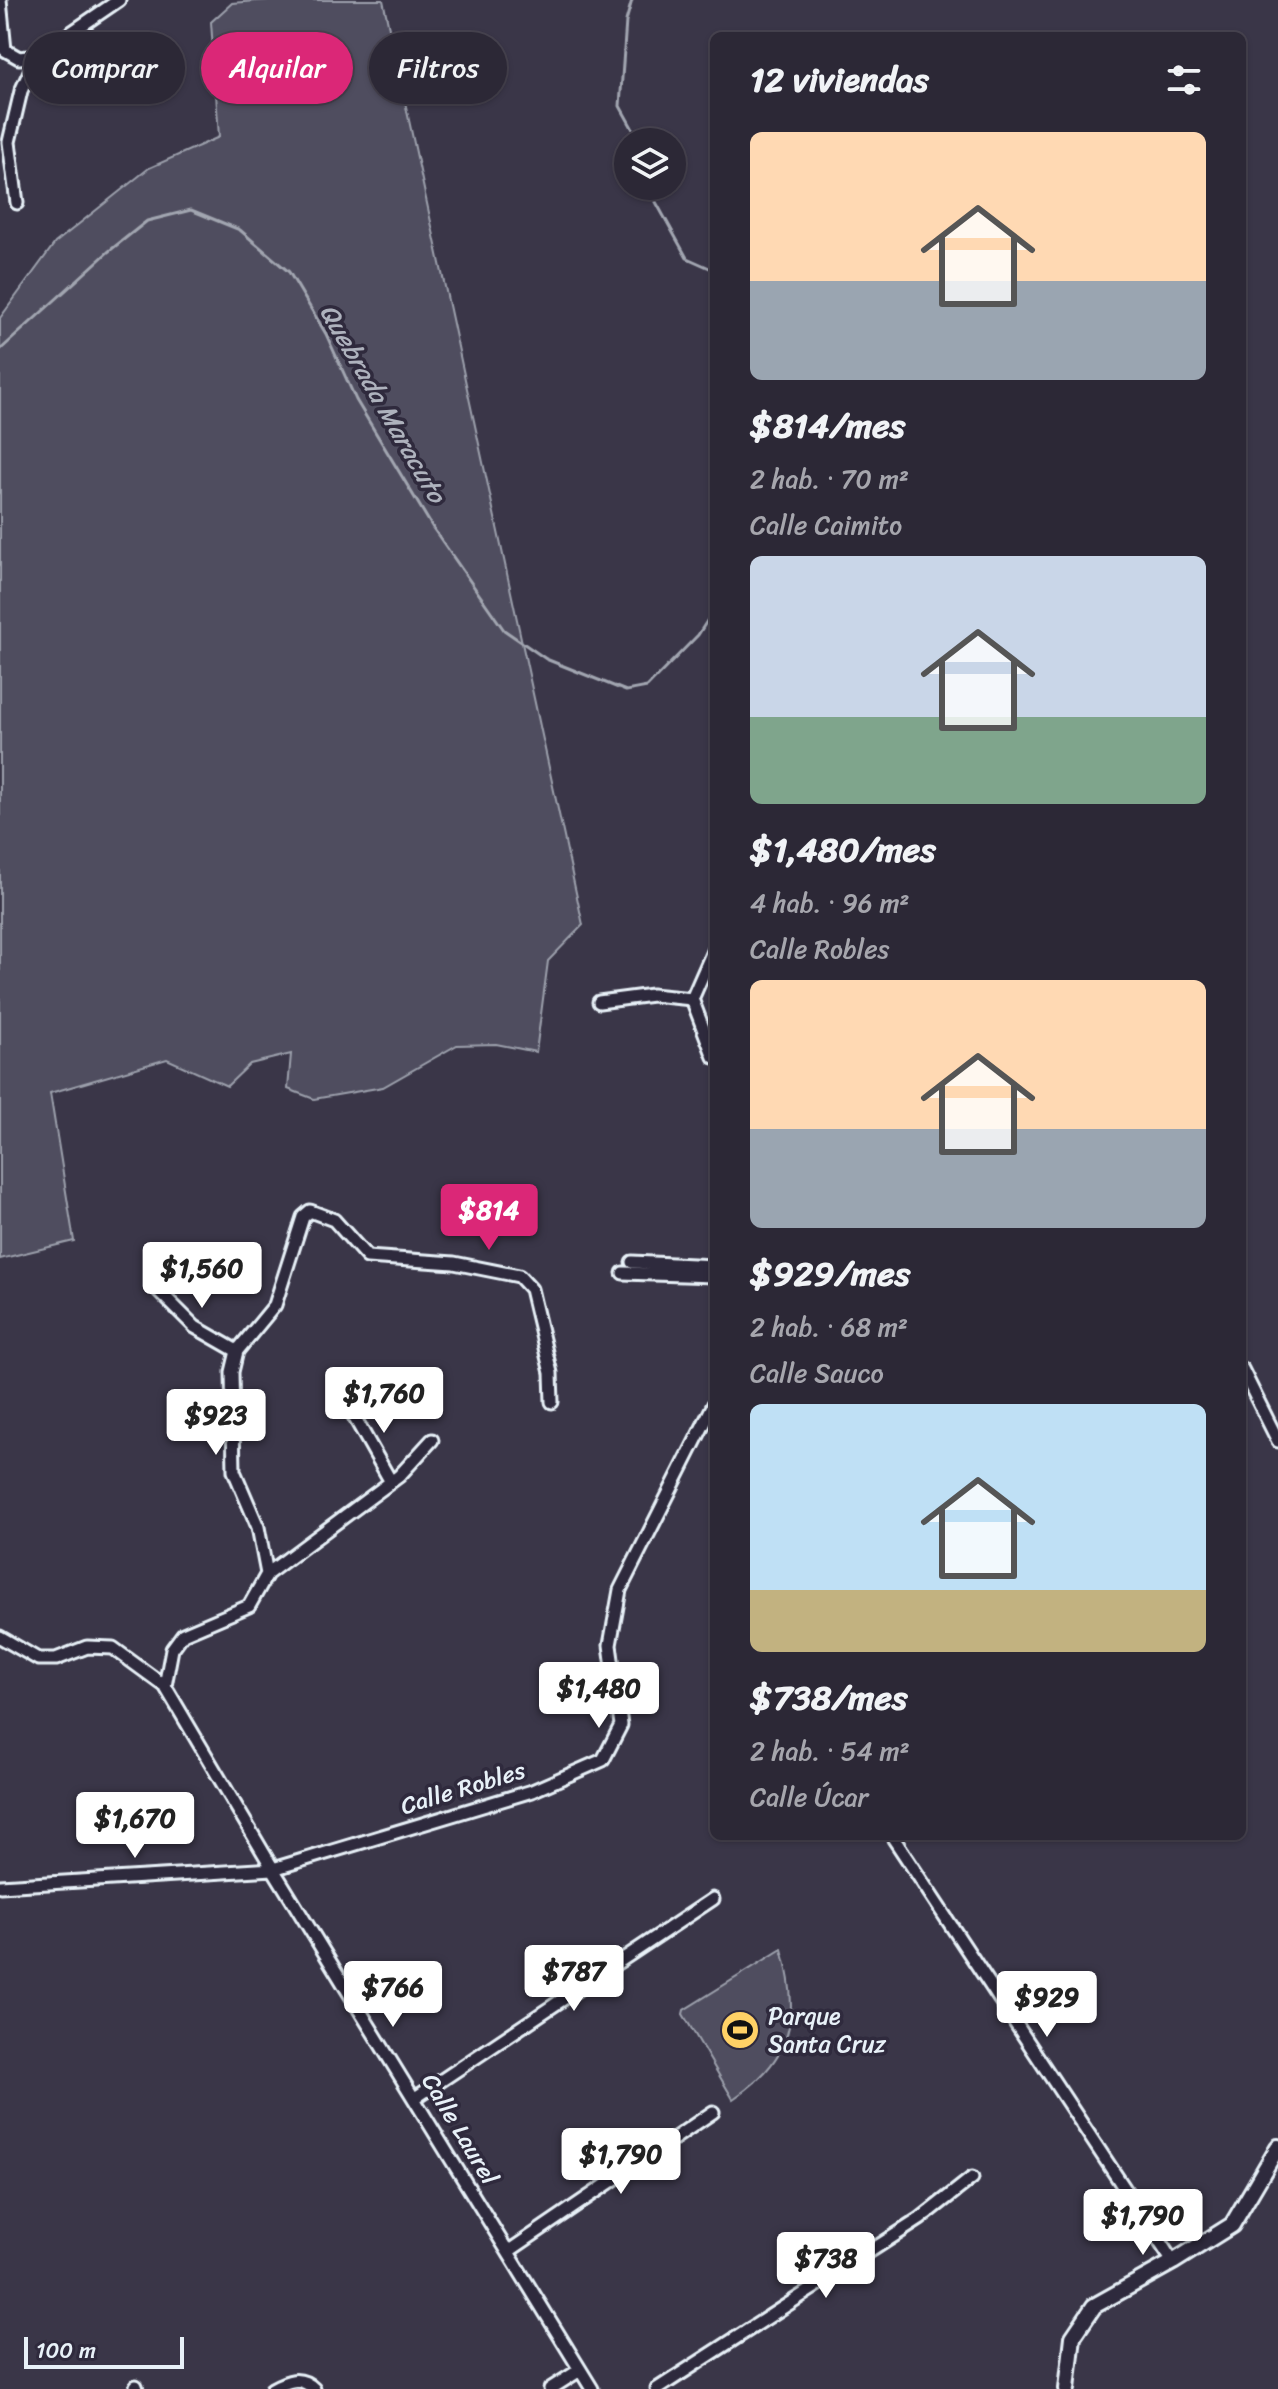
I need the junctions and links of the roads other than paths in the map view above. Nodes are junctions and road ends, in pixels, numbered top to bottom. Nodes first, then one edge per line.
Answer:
1 (0, 0) edge
2 (119, 0) edge
3 (72, 32) edge
4 (24, 57) edge
5 (24, 84) edge
6 (17, 203) dead end
7 (710, 958) edge
8 (692, 999) junction
9 (599, 1002) dead end
10 (710, 1046) edge
11 (632, 1262) dead end
12 (710, 1266) edge
13 (623, 1273) dead end
14 (710, 1276) edge
15 (154, 1286) dead end
16 (237, 1351) junction
17 (1246, 1377) edge
18 (552, 1402) dead end
19 (347, 1404) dead end
20 (710, 1412) edge
21 (432, 1440) dead end
22 (1278, 1441) edge
23 (391, 1482) junction
24 (267, 1574) junction
25 (0, 1637) edge
26 (165, 1686) junction
27 (895, 1840) edge
28 (273, 1869) junction
29 (0, 1886) edge
30 (713, 1899) dead end
31 (415, 2098) junction
32 (713, 2112) dead end
33 (1278, 2147) edge
34 (972, 2178) dead end
35 (509, 2251) junction
36 (1173, 2262) junction
37 (580, 2370) junction
38 (272, 2389) edge
39 (314, 2389) edge
40 (550, 2389) edge
41 (592, 2389) edge
42 (658, 2389) edge
43 (1067, 2389) edge

1 - 4 street
2 - 3 street
5 - 6 street
7 - 8 street
8 - 9 street
8 - 10 street
11 - 12 street
13 - 14 street
15 - 16 street
16 - 18 street
16 - 24 street
17 - 22 street
19 - 23 street
20 - 28 street, Calle Robles
21 - 23 street
23 - 24 street
24 - 26 street
25 - 26 street
26 - 28 street, Calle Laurel
27 - 36 street
28 - 29 street, Calle Robles
28 - 31 street, Calle Laurel
30 - 31 street
31 - 35 street, Calle Laurel
32 - 35 street
33 - 36 street
34 - 42 street
35 - 37 street, Calle Laurel
36 - 43 street
37 - 40 street
37 - 41 street, Calle Laurel
38 - 39 street

